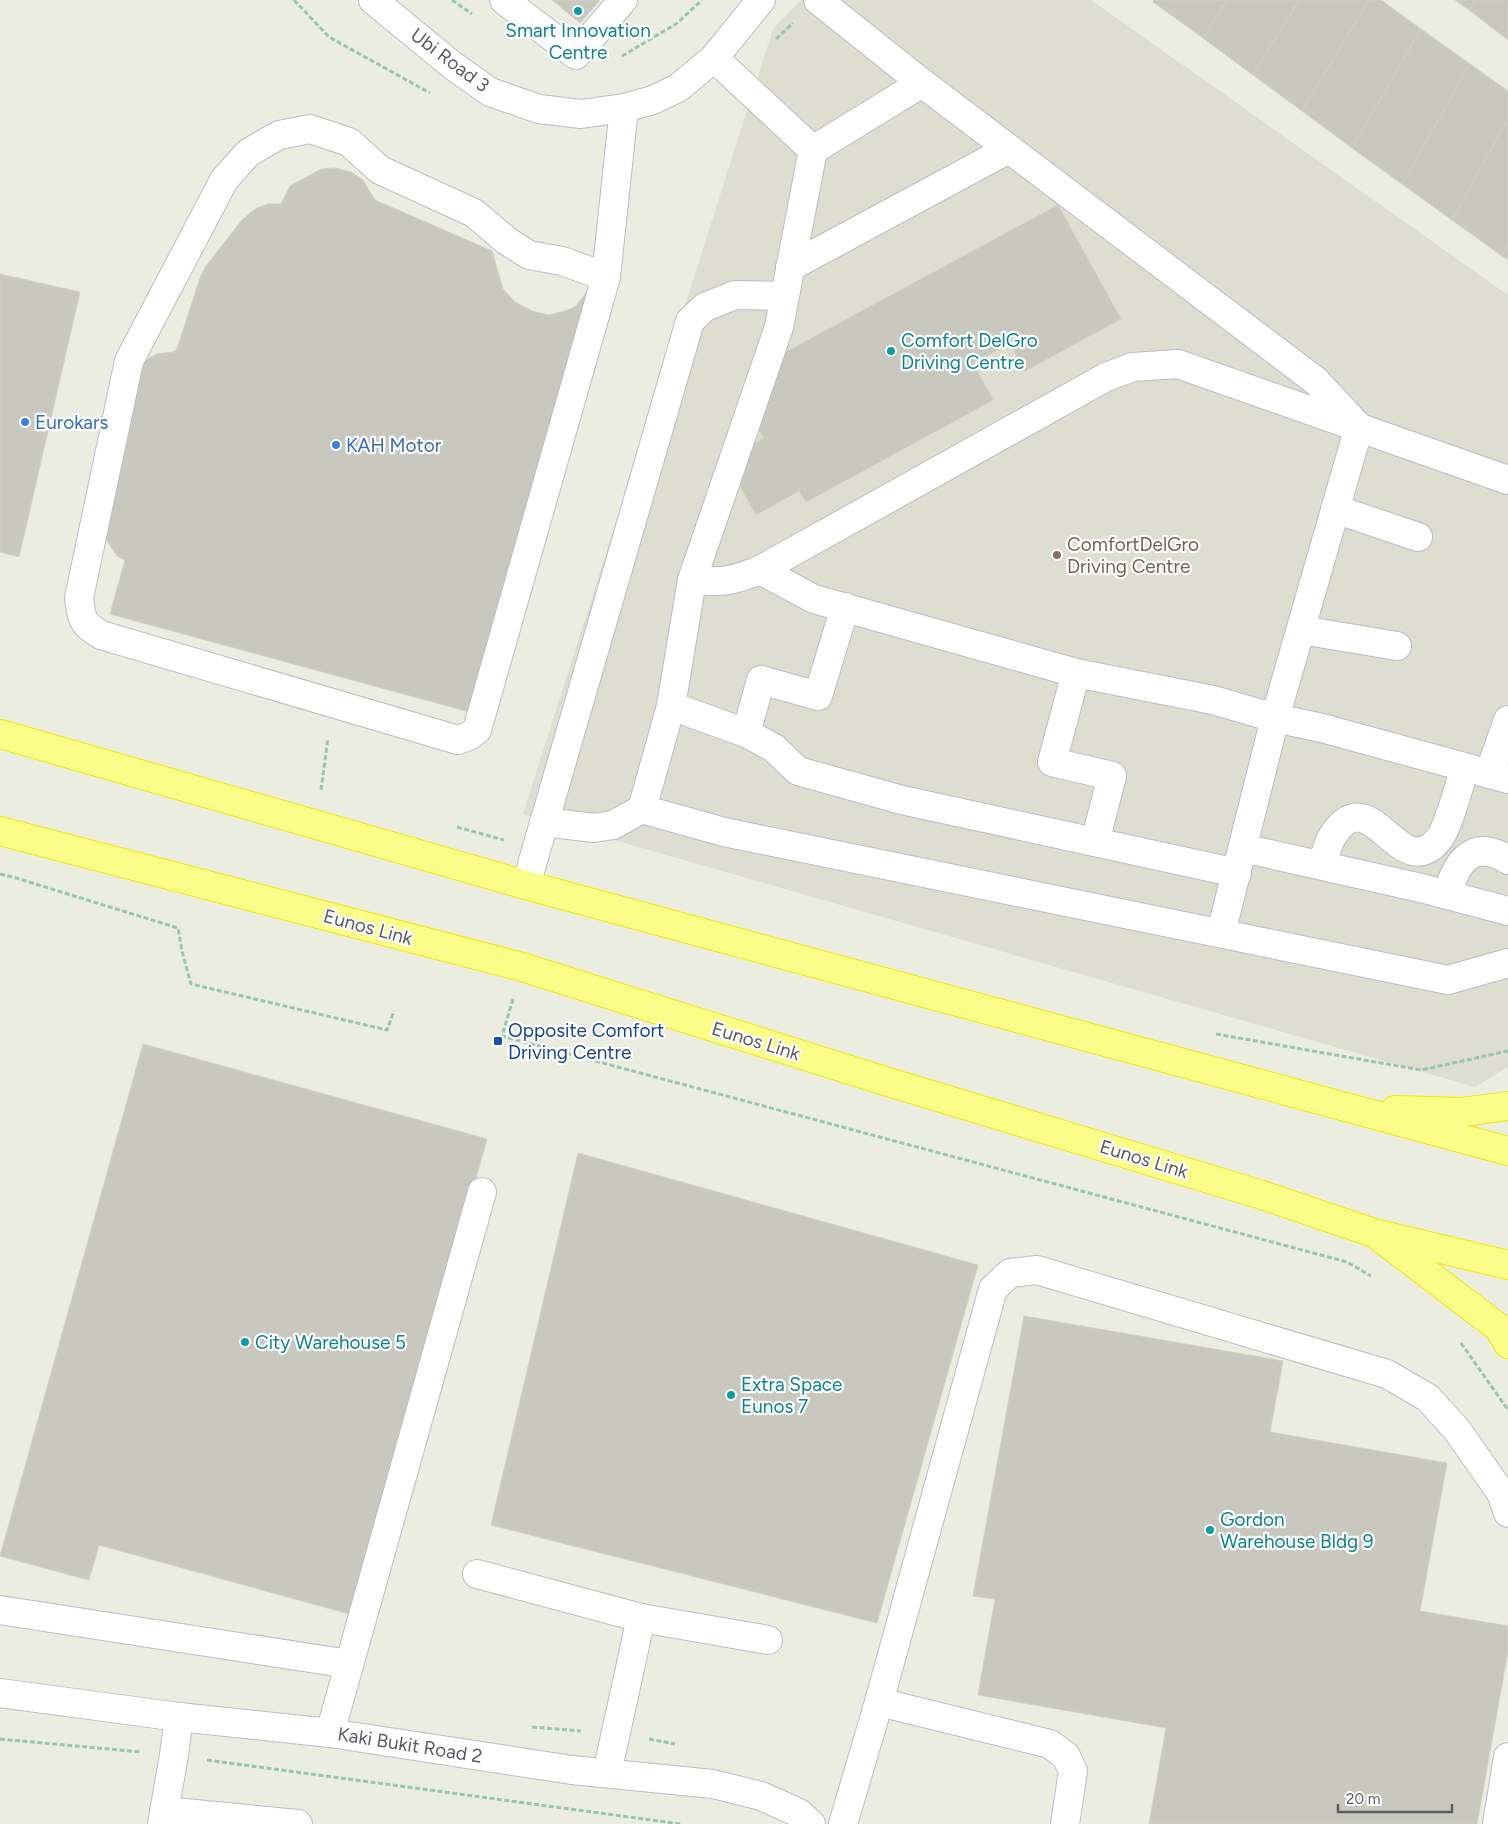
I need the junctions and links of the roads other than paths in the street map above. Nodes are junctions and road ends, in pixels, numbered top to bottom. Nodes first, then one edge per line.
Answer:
1 (374, 0) edge
2 (504, 0) edge
3 (623, 0) edge
4 (761, 0) edge
5 (818, 0) edge
6 (714, 58) junction
7 (922, 83) junction
8 (624, 108) junction
9 (1009, 149) junction
10 (814, 150) junction
11 (790, 267) junction
12 (606, 278) junction
13 (785, 296) junction
14 (1359, 427) junction
15 (1508, 480) edge
16 (1335, 509) junction
17 (1418, 537) dead end
18 (760, 570) junction
19 (692, 580) junction
20 (845, 607) junction
21 (1301, 630) junction
22 (1397, 646) dead end
23 (1076, 673) junction
24 (671, 706) junction
25 (1275, 718) junction
26 (1508, 720) edge
27 (746, 733) junction
28 (0, 734) edge
29 (1487, 773) edge
30 (642, 809) junction
31 (544, 822) junction
32 (0, 831) edge
33 (1095, 842) junction
34 (1240, 860) junction
35 (1508, 860) edge
36 (1322, 865) junction
37 (526, 885) junction
38 (1447, 895) junction
39 (1508, 911) edge
40 (1221, 934) junction
41 (1508, 963) edge
42 (1508, 1106) edge
43 (1346, 1108) junction
44 (1508, 1151) edge
45 (482, 1192) dead end
46 (1374, 1233) junction
47 (1508, 1265) edge
48 (1508, 1344) edge
49 (1508, 1513) edge
50 (476, 1574) dead end
51 (0, 1610) edge
52 (641, 1618) junction
53 (768, 1640) dead end
54 (349, 1664) junction
55 (0, 1693) edge
56 (879, 1702) junction
57 (179, 1717) junction
58 (330, 1733) junction
59 (1508, 1757) edge
60 (607, 1773) junction
61 (163, 1818) edge
62 (298, 1824) edge
63 (812, 1824) edge
64 (843, 1824) edge
65 (1065, 1824) edge
66 (1497, 1824) edge

1 - 8 street, Ubi Road 3
2 - 3 street
4 - 6 street, Ubi Road 3
5 - 7 street
6 - 8 street, Ubi Road 3
6 - 10 street
7 - 9 street
7 - 10 street
8 - 12 street
9 - 11 street
9 - 14 street
10 - 11 street
11 - 13 street
12 - 12 street
13 - 19 street
13 - 31 street
14 - 15 street
14 - 16 street
14 - 18 street
16 - 17 street
16 - 21 street
18 - 19 street
18 - 20 street
19 - 24 street
20 - 23 street
20 - 27 street
21 - 22 street
21 - 25 street
23 - 25 street
23 - 33 street
24 - 27 street
24 - 30 street
25 - 29 street
25 - 34 street
26 - 29 street
27 - 33 street
28 - 37 highway
29 - 36 street
30 - 31 street
30 - 40 street
31 - 37 street
32 - 46 highway, Eunos Link
33 - 34 street
34 - 36 street
34 - 40 street
35 - 38 street
36 - 38 street
37 - 43 highway
38 - 39 street
40 - 41 street
42 - 43 highway
43 - 44 highway
45 - 54 street
46 - 47 highway, Eunos Link
46 - 48 highway
49 - 56 street
50 - 52 street
51 - 54 street
52 - 53 street
52 - 60 street
54 - 58 street
55 - 57 street, Kaki Bukit Road 2
56 - 64 street
56 - 65 street
57 - 58 street, Kaki Bukit Road 2
57 - 61 street
58 - 60 street, Kaki Bukit Road 2
59 - 66 street
60 - 63 street, Kaki Bukit Road 2
61 - 62 street

